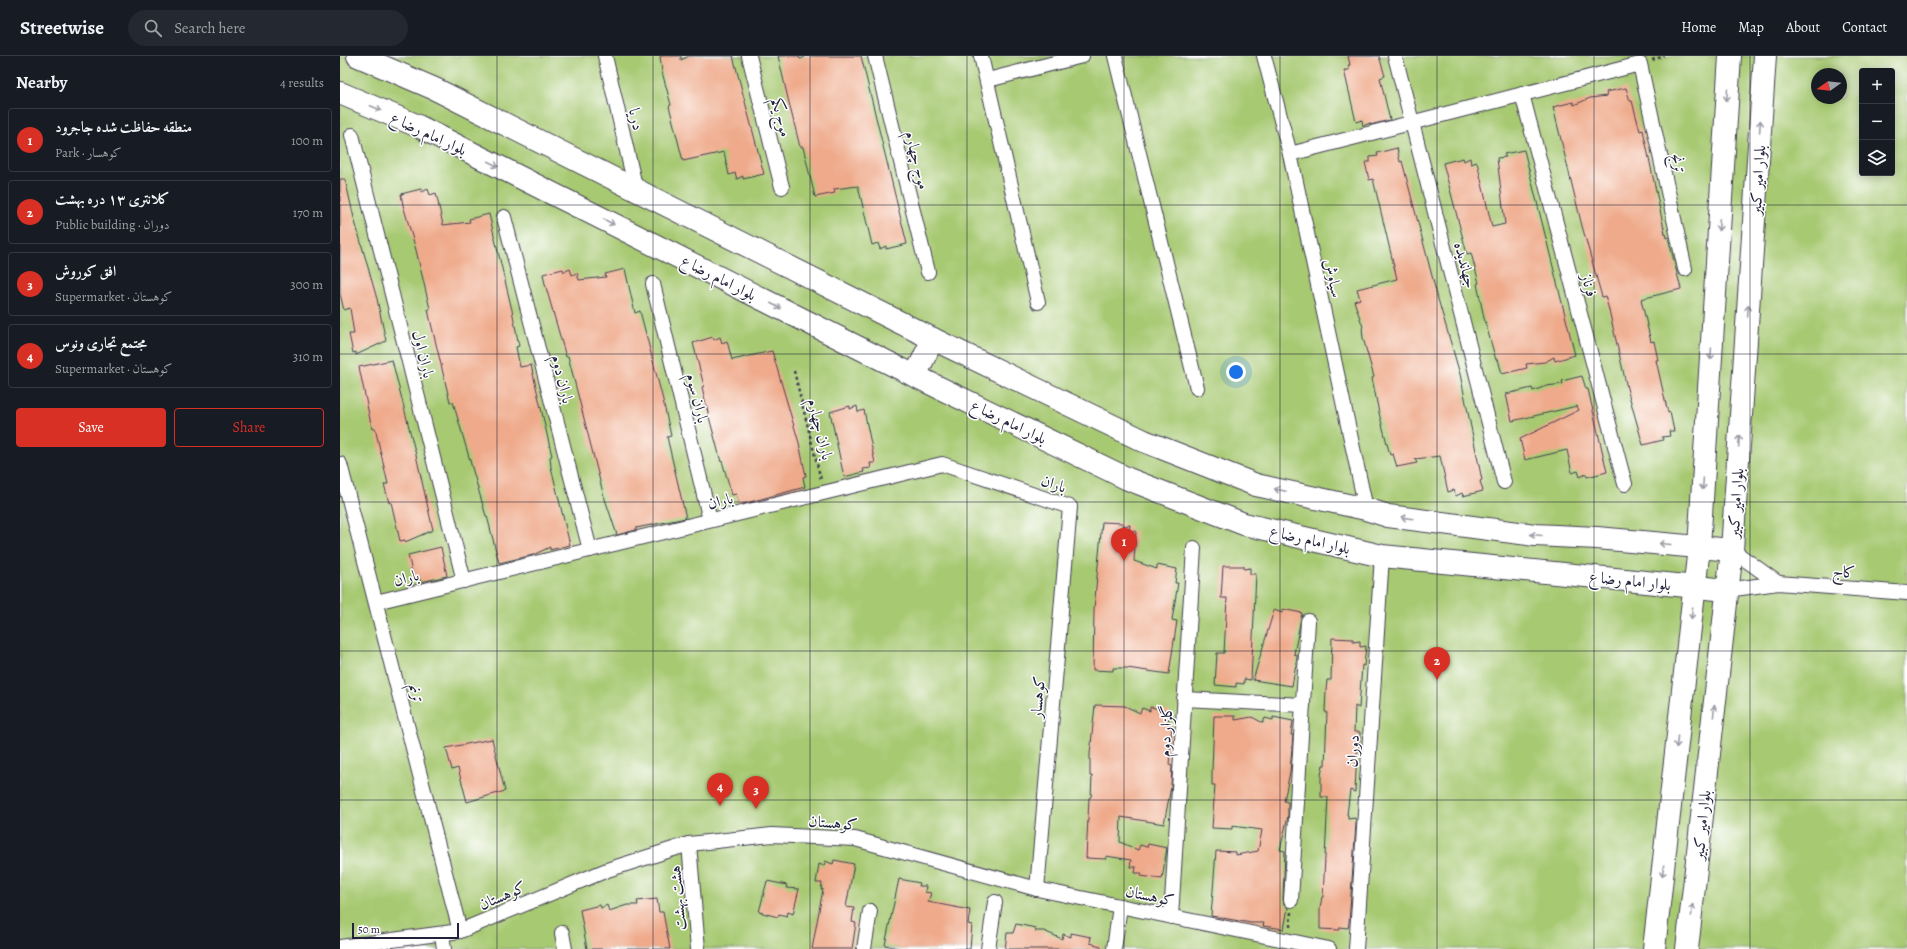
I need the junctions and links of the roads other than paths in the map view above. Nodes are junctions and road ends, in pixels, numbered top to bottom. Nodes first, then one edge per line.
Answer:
1 (358, 56) edge
2 (606, 56) edge
3 (749, 56) edge
4 (875, 56) edge
5 (981, 56) edge
6 (1082, 56) edge
7 (1115, 56) edge
8 (1264, 56) edge
9 (1395, 56) edge
10 (1730, 56) edge
11 (1765, 56) edge
12 (988, 80) junction
13 (340, 93) edge
14 (1522, 94) junction
15 (1411, 123) junction
16 (352, 135) dead end
17 (1290, 154) junction
18 (782, 187) dead end
19 (636, 190) junction
20 (504, 217) dead end
21 (1685, 268) dead end
22 (928, 272) dead end
23 (653, 284) dead end
24 (1038, 302) dead end
25 (933, 339) junction
26 (915, 376) junction
27 (1197, 388) dead end
28 (340, 464) edge
29 (1504, 482) dead end
30 (1625, 484) dead end
31 (1070, 507) joint
32 (1366, 509) junction
33 (710, 520) junction
34 (1699, 546) junction
35 (1194, 548) dead end
36 (590, 550) junction
37 (1732, 550) junction
38 (1382, 556) junction
39 (464, 581) junction
40 (1778, 583) junction
41 (1695, 587) junction
42 (1728, 590) junction
43 (1907, 593) edge
44 (376, 602) junction
45 (1308, 621) dead end
46 (1184, 699) junction
47 (1303, 705) junction
48 (689, 844) junction
49 (1038, 889) junction
50 (1291, 900) road end
51 (995, 902) dead end
52 (1120, 906) junction
53 (870, 911) dead end
54 (1171, 917) junction
55 (460, 931) junction
56 (562, 933) dead end
57 (442, 934) junction
58 (340, 948) edge
59 (444, 949) edge
60 (565, 949) edge
61 (698, 949) edge
62 (864, 949) edge
63 (988, 949) edge
64 (1114, 949) edge
65 (1330, 949) edge
66 (1356, 949) edge
67 (1654, 949) edge
68 (1687, 949) edge

1 - 19 main road
2 - 19 street, دریا
3 - 18 street, موج یکم
4 - 22 street, موج چهارم
5 - 12 street
6 - 12 street
7 - 27 street
8 - 17 street, سیاوش
9 - 15 street, جهاندیده
10 -> 34 main road, بلوار امیر کبیر
37 -> 11 main road, بلوار امیر کبیر
12 - 24 street
13 -> 26 main road, بلوار امام رضا ع
14 - 15 street
14 - 21 street, ترنج
14 - 30 street, فرناز
15 - 17 street
15 - 29 street, جهاندیده
16 - 39 street, باران اول
17 - 32 street, سیاوش
19 - 25 main road
20 - 36 street, باران دوم
23 - 33 street, باران سوم
25 - 26 main road
32 -> 25 main road
26 - 38 main road, بلوار امام رضا ع
28 - 44 street, ترنم
31 - 33 street, باران
31 - 49 street, کوهسار
34 -> 32 main road
33 - 36 street, باران
34 - 37 main road
34 - 41 main road, بلوار امیر کبیر
35 - 46 street, گلزار دوم
36 - 39 street, باران
37 - 40 street
37 - 42 main road, بلوار امیر کبیر
38 - 41 main road, بلوار امام رضا ع
38 - 66 street, دوران
39 - 44 street, باران
40 - 42 street, کاج
40 - 43 street, کاج
41 - 42 main road, بلوار امام رضا ع
41 -> 67 main road, بلوار امیر کبیر
68 -> 42 main road, بلوار امیر کبیر
44 - 55 street, ترنم
45 - 47 street
46 - 47 street
46 - 54 street, گلزار دوم
47 - 50 street
48 - 49 street, کوهستان
48 - 55 street, کوهستان
48 - 61 street, هشت بهشت
49 - 52 street, کوهستان
51 - 63 street
52 - 54 street, کوهستان
52 - 64 street
53 - 62 street
54 - 65 street, کوهستان
55 - 57 street, کوهستان
56 - 60 street
57 - 58 street, کوهستان
57 - 59 street

